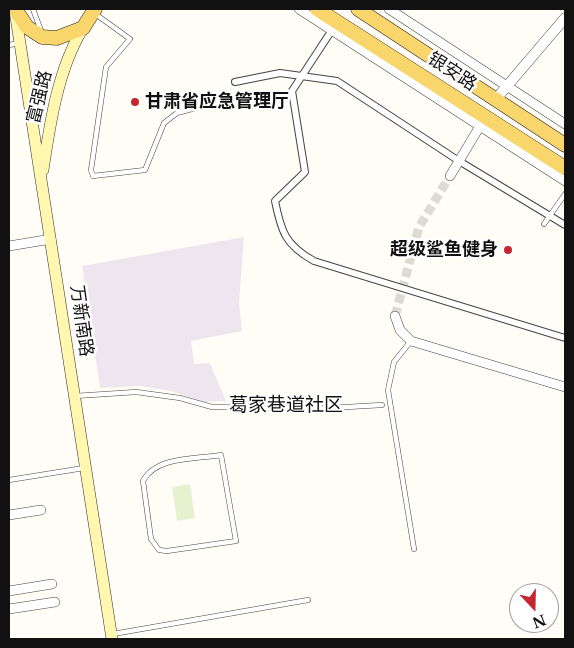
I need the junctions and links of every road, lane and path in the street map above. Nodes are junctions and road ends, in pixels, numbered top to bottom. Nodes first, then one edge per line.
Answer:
1 (15, 9) edge
2 (33, 9) edge
3 (299, 9) edge
4 (317, 9) edge
5 (358, 9) edge
6 (388, 9) edge
7 (94, 11) edge
8 (565, 18) edge
9 (83, 28) junction
10 (332, 30) junction
11 (42, 37) junction
12 (14, 44) edge
13 (303, 75) junction
14 (235, 82) dead end
15 (505, 85) junction
16 (496, 99) junction
17 (207, 105) dead end
18 (565, 124) edge
19 (480, 126) junction
20 (565, 145) edge
21 (460, 161) junction
22 (565, 168) edge
23 (450, 176) tunnel mouth
24 (42, 179) junction
25 (565, 181) edge
26 (565, 194) edge
27 (551, 215) junction
28 (544, 224) dead end
29 (565, 225) edge
30 (51, 239) junction
31 (9, 246) edge
32 (395, 316) tunnel mouth
33 (565, 338) edge
34 (411, 341) junction
35 (565, 387) edge
36 (75, 396) junction
37 (382, 405) dead end
38 (86, 468) junction
39 (9, 480) edge
40 (143, 481) joint
41 (42, 510) dead end
42 (9, 515) edge
43 (414, 549) dead end
44 (52, 584) dead end
45 (9, 591) edge
46 (308, 600) dead end
47 (55, 602) dead end
48 (9, 609) edge
49 (112, 637) edge

1 - 11 main road
1 - 12 main road, 万新南路
2 - 11 lane
3 - 10 street
4 - 22 main road, 银安路
5 - 16 main road, 银安路
6 - 15 street
7 - 9 main road
7 - 17 lane
8 - 15 street
9 - 11 main road
9 - 24 main road, 富强路
10 - 13 street
10 - 19 street
12 - 24 main road, 万新南路
13 - 14 street
13 - 21 street
13 - 33 street
15 - 16 street
15 - 18 street
16 - 20 main road, 银安路
19 - 21 street
19 - 25 street
21 - 23 street
21 - 27 street
24 - 30 main road, 万新南路
26 - 27 lane
27 - 28 lane
27 - 29 street
30 - 31 street
30 - 36 main road, 万新南路
32 - 34 street
34 - 35 street
34 - 43 lane
36 - 37 lane
36 - 38 main road, 万新南路
38 - 39 lane
38 - 49 main road, 万新南路
40 - 40 lane
41 - 42 street
44 - 45 street
46 - 49 lane
47 - 48 street

